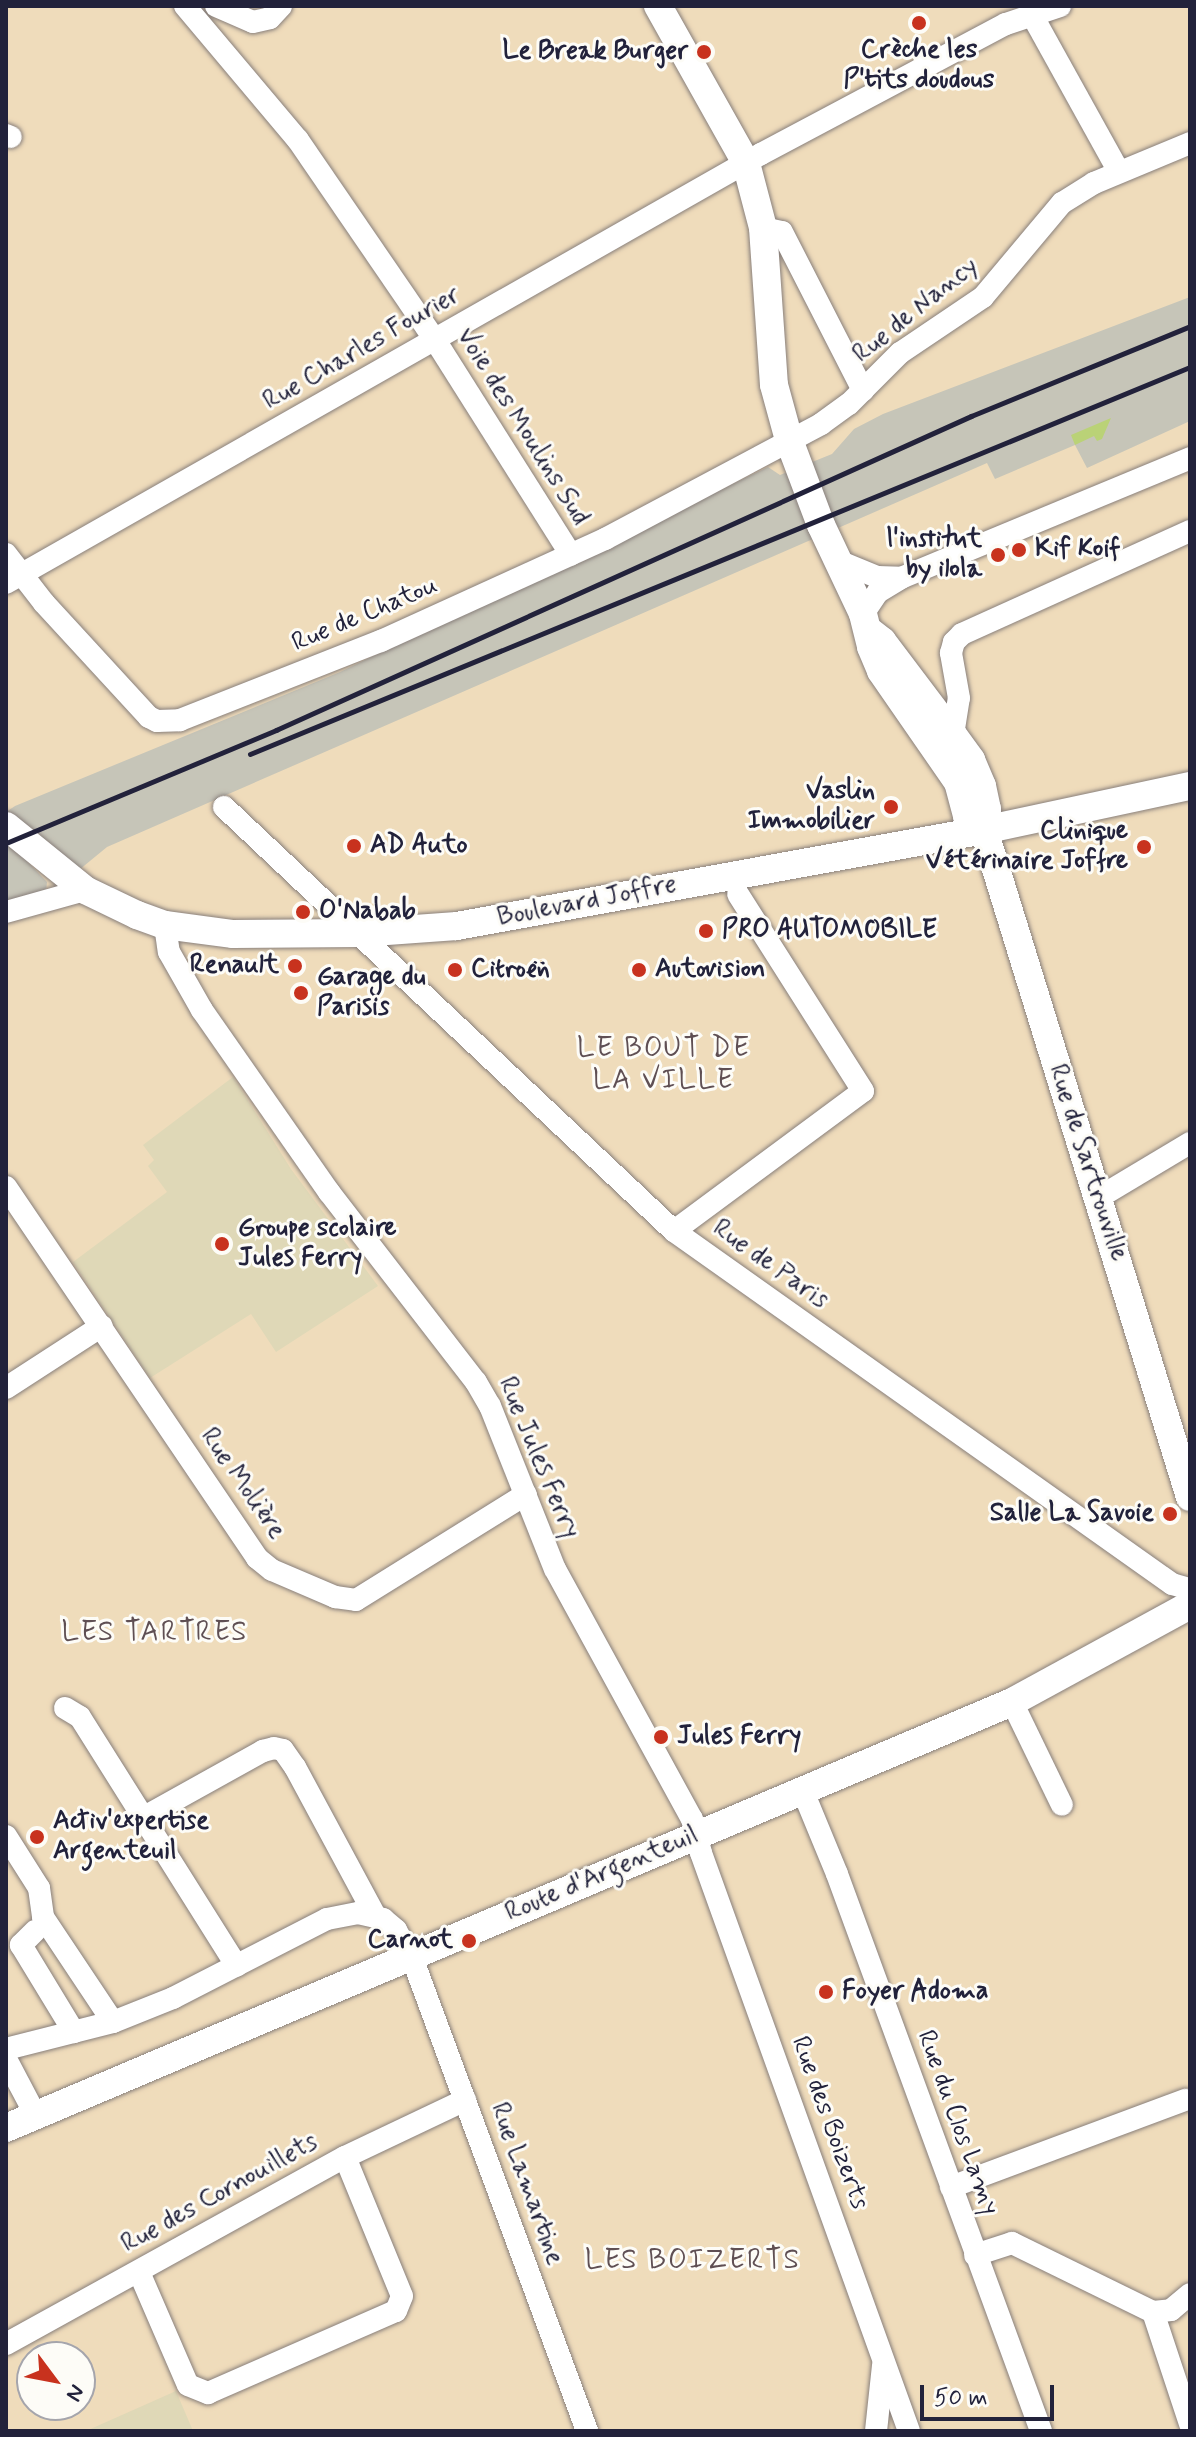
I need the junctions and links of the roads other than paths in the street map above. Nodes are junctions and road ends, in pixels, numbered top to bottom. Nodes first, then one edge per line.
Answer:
1 (185, 6) edge
2 (216, 6) edge
3 (281, 6) edge
4 (1060, 6) edge
5 (662, 8) edge
6 (1032, 15) junction
7 (1190, 143) edge
8 (746, 163) junction
9 (1119, 172) junction
10 (763, 228) junction
11 (435, 340) junction
12 (863, 390) junction
13 (789, 440) junction
14 (1190, 458) edge
15 (1190, 531) edge
16 (6, 554) edge
17 (571, 555) junction
18 (838, 561) junction
19 (901, 578) junction
20 (14, 579) edge
21 (866, 622) junction
22 (953, 735) junction
23 (1190, 786) edge
24 (224, 807) dead end
25 (6, 826) edge
26 (984, 830) junction
27 (85, 890) junction
28 (738, 894) dead end
29 (6, 912) edge
30 (165, 925) junction
31 (359, 933) junction
32 (1190, 1143) edge
33 (6, 1187) edge
34 (1098, 1198) junction
35 (674, 1231) junction
36 (102, 1326) junction
37 (6, 1388) edge
38 (526, 1494) junction
39 (1190, 1497) edge
40 (1190, 1589) edge
41 (1190, 1605) edge
42 (1012, 1702) junction
43 (65, 1708) dead end
44 (802, 1789) junction
45 (1062, 1805) dead end
46 (146, 1816) junction
47 (697, 1835) junction
48 (6, 1836) edge
49 (374, 1914) junction
50 (35, 1931) dead end
51 (411, 1957) junction
52 (237, 1966) junction
53 (113, 2022) junction
54 (74, 2032) junction
55 (6, 2049) edge
56 (6, 2059) edge
57 (465, 2100) junction
58 (1185, 2100) dead end
59 (36, 2116) junction
60 (6, 2128) edge
61 (345, 2157) junction
62 (951, 2187) junction
63 (975, 2255) junction
64 (139, 2272) junction
65 (1190, 2294) edge
66 (1153, 2312) junction
67 (6, 2344) edge
68 (884, 2360) junction
69 (1190, 2424) edge
70 (587, 2431) edge
71 (876, 2431) edge
72 (909, 2431) edge
73 (1041, 2431) edge

1 - 11 street, Voie des Moulins Sud
2 - 3 street
4 - 6 street, Rue Charles Fourier
5 - 8 main road
6 - 8 street, Rue Charles Fourier
6 - 9 street
7 - 9 street, Rue de Nancy
8 - 10 main road
8 - 11 street, Rue Charles Fourier
9 - 12 street, Rue de Nancy
10 - 12 street
10 - 13 main road
11 - 17 street, Voie des Moulins Sud
11 - 20 street, Rue Charles Fourier
12 - 13 street, Rue de Nancy
13 - 17 street, Rue de Chatou
13 - 18 main road
14 - 19 street
15 - 22 street
16 - 20 street, Rue de Chatou
17 - 20 street, Rue de Chatou
18 - 19 street
18 - 21 main road
19 - 21 street
21 - 22 main road
21 - 26 main road
22 - 26 main road
23 - 26 main road, Boulevard Joffre
24 - 31 street, Rue de Paris
25 - 27 main road, Boulevard Joffre
26 - 31 main road, Boulevard Joffre
26 - 34 main road, Rue de Sartrouville
27 - 29 street
27 - 30 main road, Boulevard Joffre
28 - 35 street
30 - 31 main road, Boulevard Joffre
30 - 38 street, Rue Jules Ferry
31 - 35 street, Rue de Paris
32 - 34 street
33 - 36 street, Rue Molière
34 - 39 main road, Rue de Sartrouville
35 - 40 street, Rue de Paris
36 - 37 street
36 - 38 street, Rue Molière
38 - 47 street, Rue Jules Ferry
41 - 42 main road, Route d'Argenteuil
42 - 44 main road, Route d'Argenteuil
42 - 45 street
43 - 46 street
44 - 47 main road, Route d'Argenteuil
44 - 62 street, Rue du Clos Lamy
46 - 49 street, Rue Lamartine
46 - 52 street
47 - 51 main road, Route d'Argenteuil
47 - 68 street, Rue des Boizerts
48 - 53 street
49 - 51 street, Rue Lamartine
49 - 52 street
50 - 54 street
51 - 57 street, Rue Lamartine
51 - 59 main road, Route d'Argenteuil
52 - 53 street
53 - 54 street
54 - 55 street
56 - 59 street
57 - 61 street, Rue des Cornouillets
57 - 70 street, Rue Lamartine
58 - 62 street
59 - 60 main road, Route d'Argenteuil
61 - 64 street, Rue des Cornouillets
61 - 64 street
62 - 63 street, Rue du Clos Lamy
63 - 66 street
63 - 73 street, Rue du Clos Lamy
64 - 67 street, Rue des Cornouillets
65 - 66 street
66 - 69 street
68 - 71 street
68 - 72 street, Rue des Boizerts

